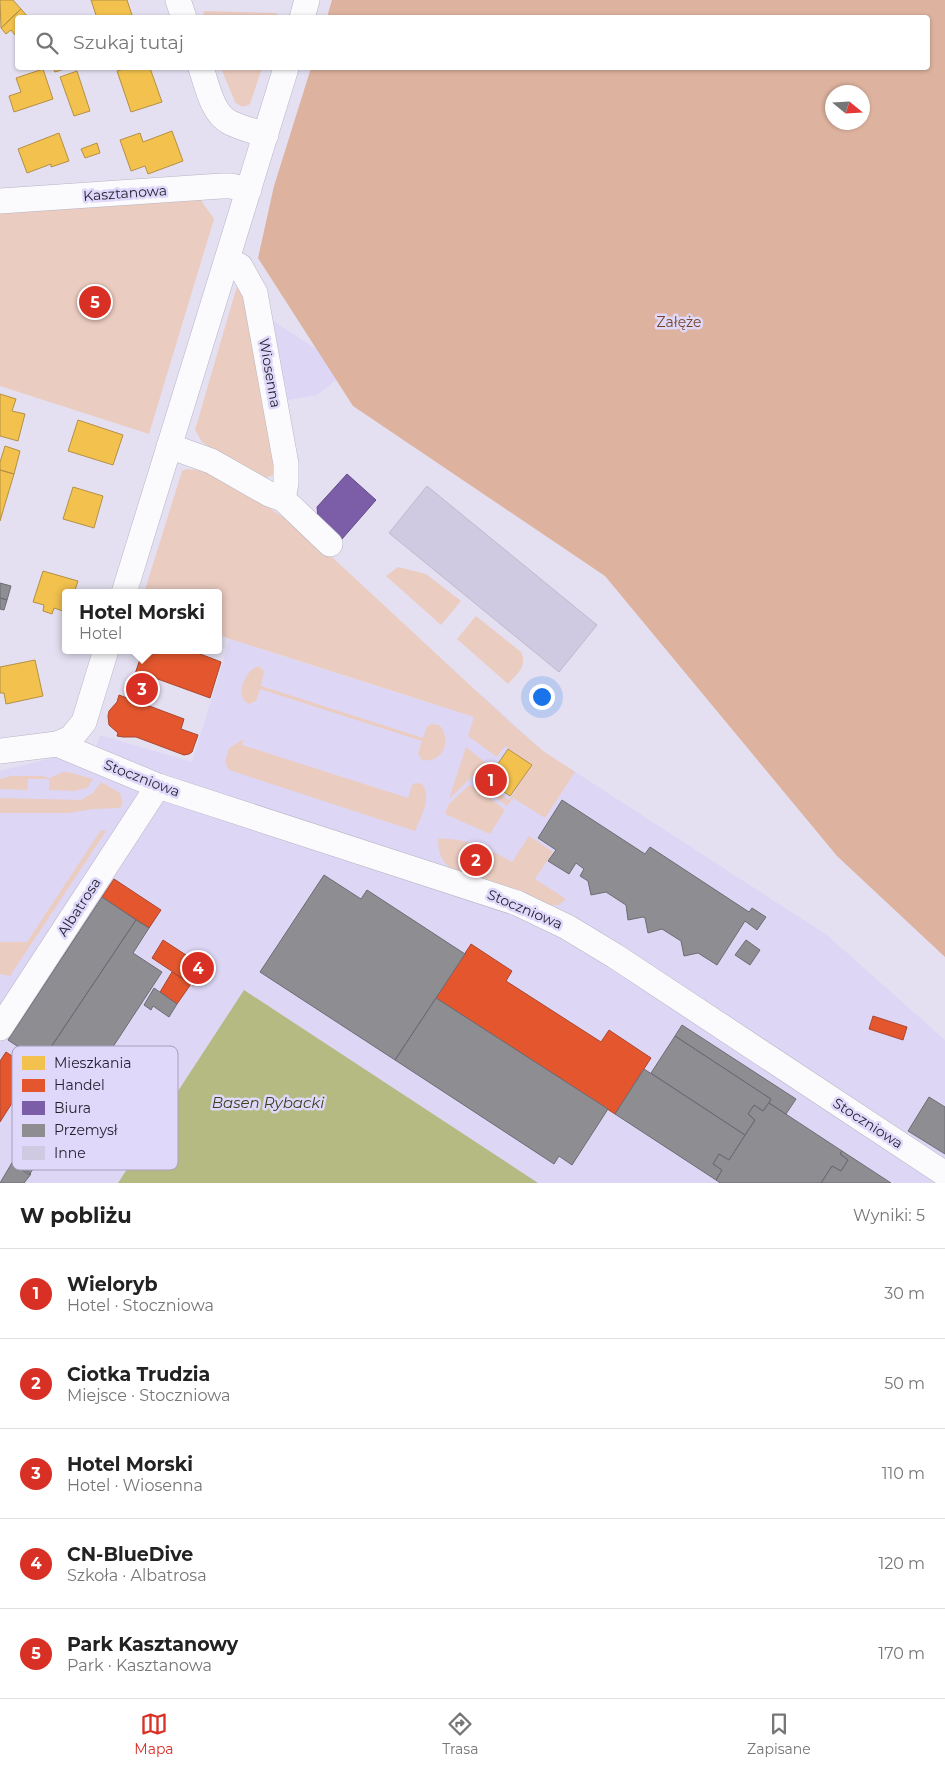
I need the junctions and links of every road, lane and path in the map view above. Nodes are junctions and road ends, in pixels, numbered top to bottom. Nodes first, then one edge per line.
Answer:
1 (178, 0) edge
2 (307, 0) edge
3 (183, 15) edge
4 (303, 15) edge
5 (203, 70) edge
6 (285, 70) edge
7 (266, 135) junction
8 (249, 190) junction
9 (0, 202) edge
10 (227, 260) junction
11 (169, 446) junction
12 (283, 499) junction
13 (330, 544) dead end
14 (125, 589) edge
15 (105, 654) edge
16 (57, 744) junction
17 (0, 751) edge
18 (158, 786) junction
19 (0, 1028) edge
20 (945, 1174) edge

1 - 3 street
2 - 4 street
5 - 7 street
6 - 7 street
7 - 8 street
8 - 9 street, Kasztanowa
8 - 10 street
10 - 11 street
10 - 12 street, Wiosenna
11 - 12 street
11 - 14 street
12 - 13 street
15 - 16 street
16 - 17 street
16 - 18 street, Stoczniowa
18 - 19 street, Albatrosa
18 - 20 street, Stoczniowa

